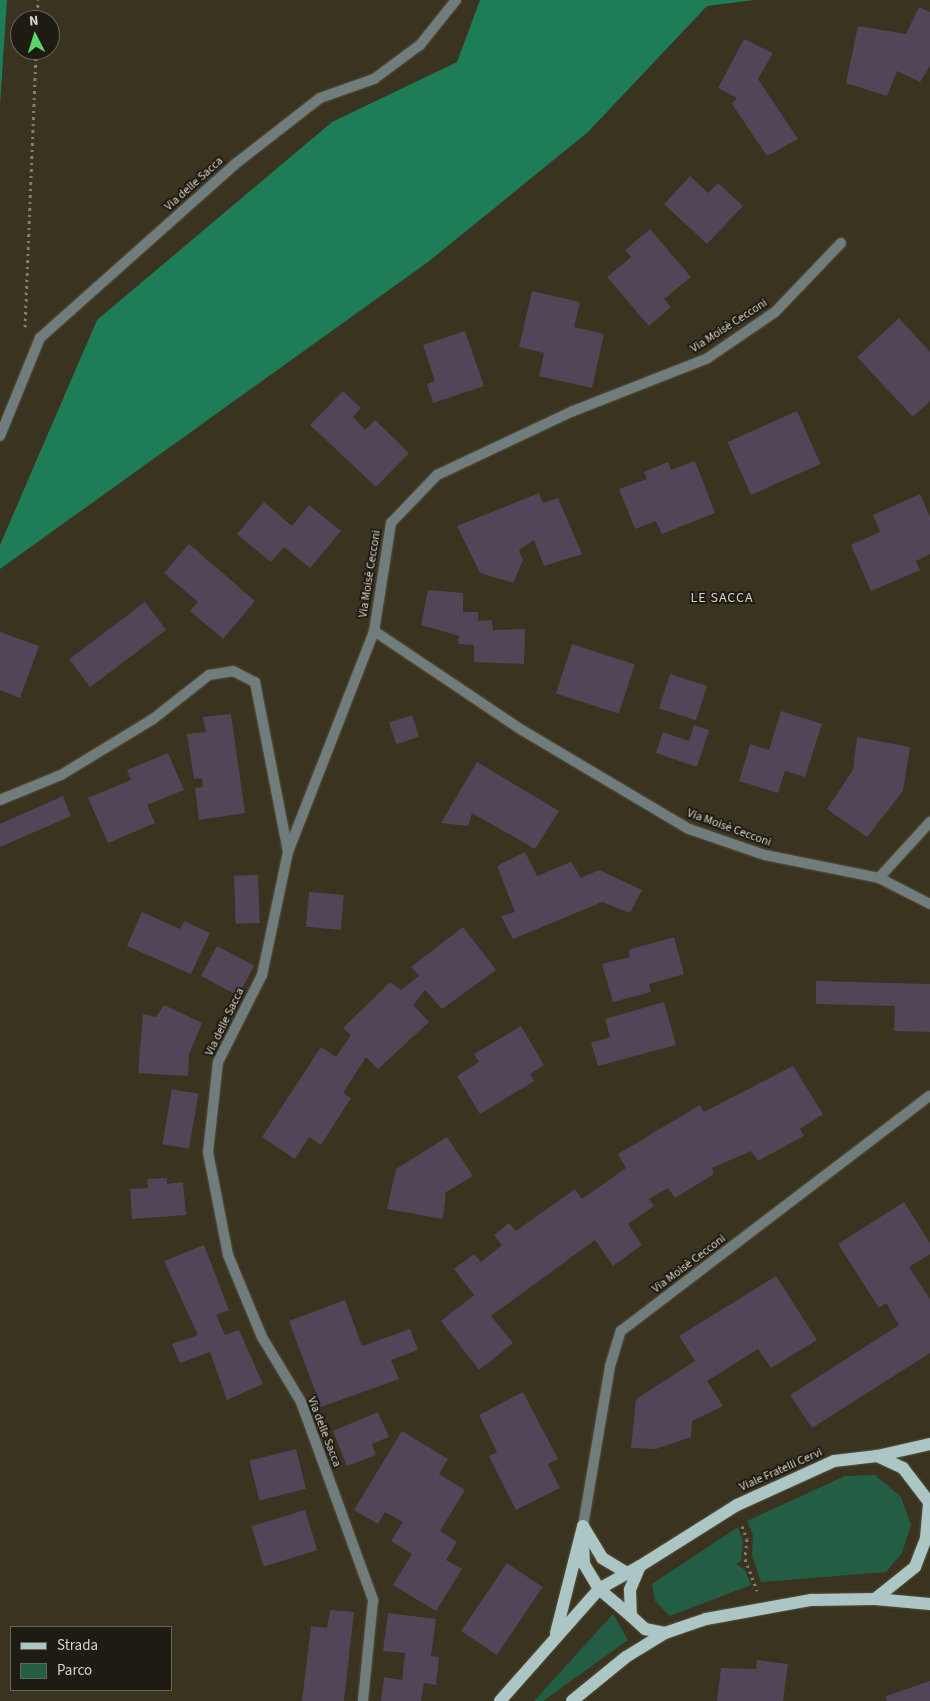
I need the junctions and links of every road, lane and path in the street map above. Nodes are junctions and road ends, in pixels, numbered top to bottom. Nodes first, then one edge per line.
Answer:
1 (456, 0) edge
2 (36, 60) edge
3 (841, 243) dead end
4 (26, 330) dead end
5 (0, 436) edge
6 (374, 631) junction
7 (0, 800) edge
8 (930, 822) edge
9 (288, 852) junction
10 (879, 878) junction
11 (930, 904) edge
12 (930, 1096) edge
13 (930, 1444) edge
14 (876, 1456) junction
15 (929, 1501) edge
16 (732, 1508) junction
17 (583, 1526) junction
18 (928, 1539) edge
19 (640, 1566) junction
20 (624, 1572) junction
21 (599, 1589) junction
22 (875, 1598) junction
23 (930, 1604) edge
24 (762, 1606) junction
25 (631, 1616) junction
26 (664, 1633) junction
27 (556, 1634) junction
28 (363, 1701) edge
29 (500, 1701) edge
30 (572, 1701) edge

1 - 5 street, Via delle Sacca
2 - 4 path
3 - 6 street, Via Moisè Cecconi
6 - 9 street
6 - 10 street, Via Moisè Cecconi
7 - 9 street, Via delle Sacca
8 - 10 street
9 - 28 street, Via delle Sacca
10 - 11 street, Via Moisè Cecconi
12 - 17 street, Via Moisè Cecconi
13 - 14 main road, Viale Fratelli Cervi
14 - 15 main road
14 - 16 main road, Viale Fratelli Cervi
15 - 18 main road
16 - 19 main road, Viale Fratelli Cervi
16 - 24 path
17 - 20 main road
17 - 21 main road
17 - 27 main road
18 - 22 main road
19 - 20 main road, Viale Fratelli Cervi
19 - 25 main road
20 - 21 main road, Viale Fratelli Cervi
21 - 25 main road
21 - 27 main road, Viale Fratelli Cervi
22 - 23 main road
22 - 24 main road
24 - 26 main road
25 - 26 main road
26 - 30 main road
27 - 29 main road, Viale Fratelli Cervi

